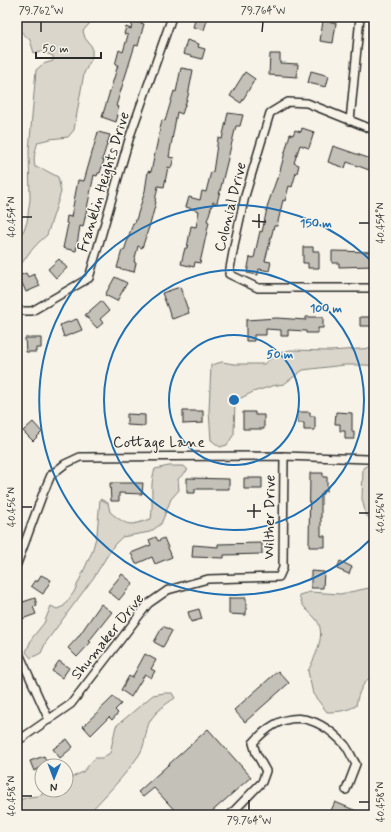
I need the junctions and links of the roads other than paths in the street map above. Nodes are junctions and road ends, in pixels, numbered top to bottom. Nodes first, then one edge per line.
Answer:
1 (172, 17) edge
2 (360, 17) edge
3 (350, 121) junction
4 (374, 130) edge
5 (374, 288) edge
6 (17, 311) edge
7 (284, 456) junction
8 (368, 459) dead end
9 (17, 564) edge
10 (279, 577) joint
11 (17, 649) edge
12 (49, 720) junction
13 (17, 739) edge
14 (346, 790) dead end
15 (230, 815) edge

1 - 6 street, Franklin Heights Drive
2 - 3 street
3 - 4 street, Colonial Drive
3 - 5 street, Colonial Drive
7 - 8 street, Cottage Lane
7 - 9 street, Cottage Lane
7 - 10 street, Wilther Drive
10 - 12 street, Shumaker Drive
11 - 12 street
12 - 13 street, Shumaker Drive
14 - 15 street

